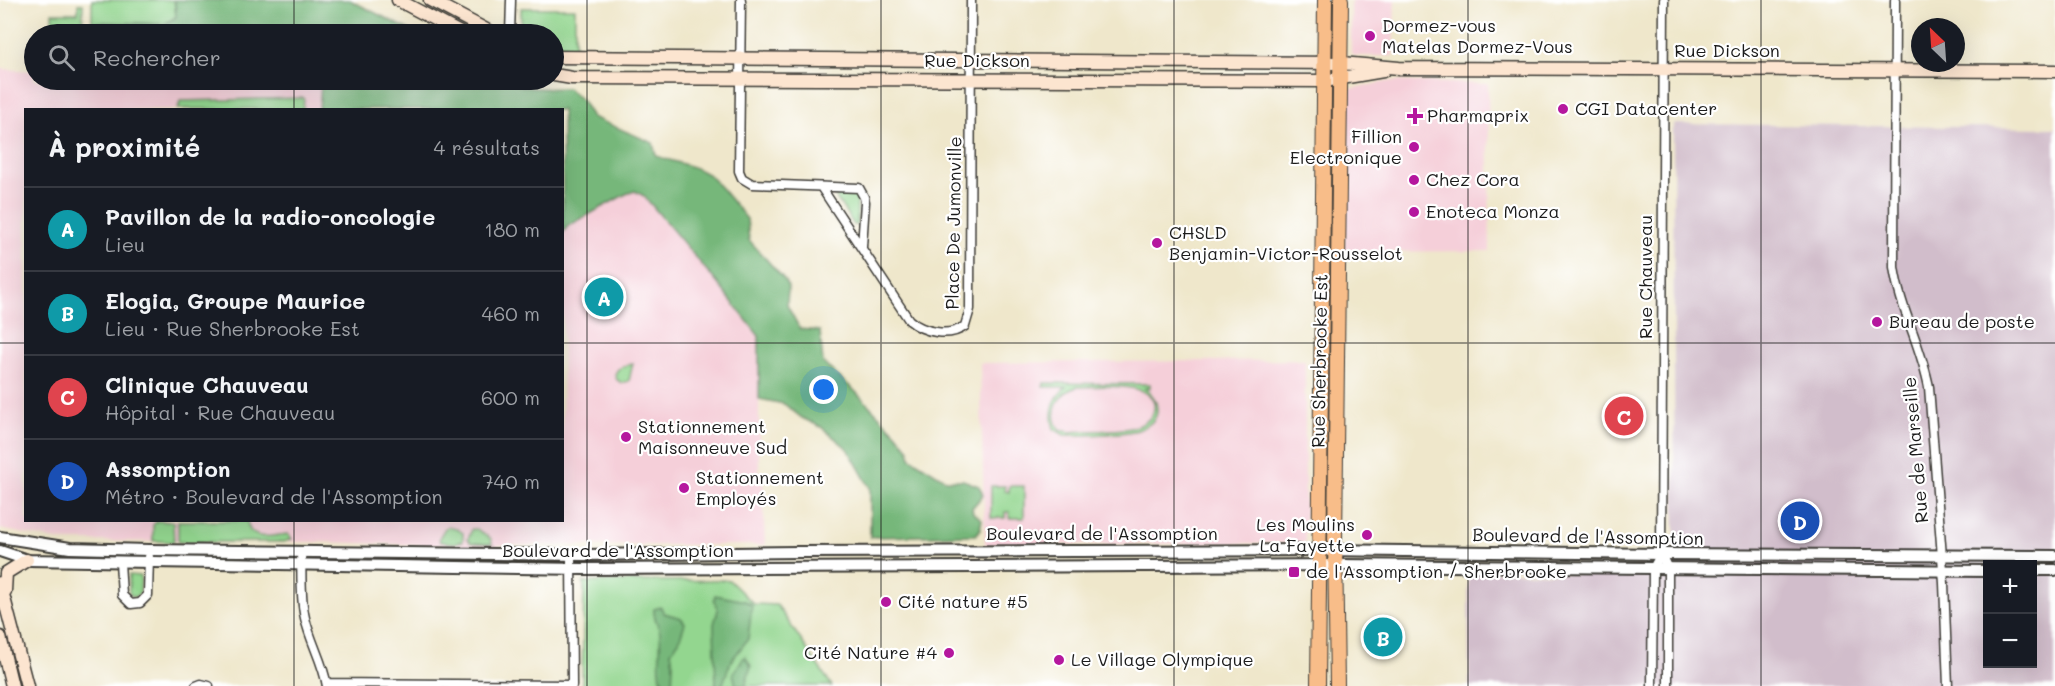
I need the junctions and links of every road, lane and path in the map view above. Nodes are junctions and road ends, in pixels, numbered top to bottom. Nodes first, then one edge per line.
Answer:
1 (398, 0) edge
2 (430, 0) edge
3 (511, 0) edge
4 (741, 0) edge
5 (972, 0) edge
6 (1325, 0) edge
7 (1341, 0) edge
8 (1665, 0) edge
9 (1895, 0) edge
10 (443, 24) edge
11 (475, 24) edge
12 (510, 24) edge
13 (564, 57) edge
14 (741, 59) junction
15 (972, 61) junction
16 (1325, 63) junction
17 (1341, 63) junction
18 (1399, 68) junction
19 (1663, 69) junction
20 (1894, 70) junction
21 (2055, 71) edge
22 (564, 77) edge
23 (741, 78) junction
24 (971, 79) junction
25 (1341, 79) junction
26 (1324, 81) junction
27 (821, 187) junction
28 (862, 248) junction
29 (0, 537) edge
30 (149, 550) junction
31 (1319, 550) junction
32 (0, 551) edge
33 (301, 551) junction
34 (1392, 551) junction
35 (572, 555) junction
36 (1661, 555) junction
37 (1942, 556) junction
38 (2055, 556) edge
39 (1336, 558) junction
40 (27, 560) junction
41 (120, 562) junction
42 (148, 563) junction
43 (302, 564) junction
44 (1319, 565) junction
45 (1392, 565) junction
46 (572, 568) junction
47 (1653, 568) junction
48 (1668, 568) junction
49 (2037, 570) edge
50 (2055, 570) edge
51 (1943, 571) junction
52 (1983, 571) edge
53 (0, 583) edge
54 (5, 601) junction
55 (0, 637) edge
56 (18, 648) junction
57 (2, 652) edge
58 (327, 684) edge
59 (572, 685) edge
60 (12, 686) edge
61 (27, 686) edge
62 (196, 686) edge
63 (209, 686) edge
64 (1318, 686) edge
65 (1337, 686) edge
66 (1652, 686) edge
67 (1668, 686) edge
68 (1948, 686) edge

1 - 10 main road
2 - 11 main road
3 - 12 street
4 - 14 street
5 - 15 street
6 - 16 main road, Rue Sherbrooke Est
7 - 17 main road, Rue Sherbrooke Est
8 - 19 street, Rue Chauveau
9 - 20 street, Rue de Marseille
13 - 14 main road, Rue Dickson
14 - 15 main road, Rue Dickson
14 - 23 street
15 - 16 main road, Rue Dickson
15 - 24 street
16 - 17 main road, Rue Dickson
16 - 26 main road, Rue Sherbrooke Est
17 - 18 main road, Rue Dickson
17 - 25 main road, Rue Sherbrooke Est
18 - 19 main road, Rue Dickson
18 - 25 main road, Rue Dickson
19 - 20 main road, Rue Dickson
19 - 36 street, Rue Chauveau
20 - 21 main road, Rue Dickson
20 - 37 street, Rue de Marseille
22 - 23 main road, Rue Dickson
23 - 24 main road, Rue Dickson
23 - 27 street
24 - 26 main road, Rue Dickson
24 - 28 street, Place De Jumonville
25 - 26 main road, Rue Dickson
25 - 39 main road, Rue Sherbrooke Est
26 - 31 main road, Rue Sherbrooke Est
27 - 28 street, Place De Jumonville
27 - 28 street
29 - 30 street, Boulevard de l'Assomption
30 - 33 street, Boulevard de l'Assomption
30 - 42 street
31 - 35 street, Boulevard de l'Assomption
31 - 39 street, Boulevard de l'Assomption
31 - 44 main road, Rue Sherbrooke Est
32 - 40 street, Boulevard de l'Assomption
33 - 35 street, Boulevard de l'Assomption
33 - 43 street
34 - 36 street, Boulevard de l'Assomption
34 - 39 street, Boulevard de l'Assomption
34 - 45 street
35 - 46 street
36 - 37 street, Boulevard de l'Assomption
36 - 47 street
36 - 48 street, Rue Chauveau
37 - 38 street, Boulevard de l'Assomption
37 - 51 street, Rue de Marseille
39 - 44 street, Boulevard de l'Assomption
39 - 45 street, Boulevard de l'Assomption
39 - 65 main road, Rue Sherbrooke Est
40 - 41 street, Boulevard de l'Assomption
40 - 54 main road
41 - 42 street, Boulevard de l'Assomption
41 - 42 street
42 - 43 street, Boulevard de l'Assomption
43 - 46 street, Boulevard de l'Assomption
43 - 58 street
44 - 46 street, Boulevard de l'Assomption
44 - 64 main road, Rue Sherbrooke Est
45 - 47 street, Boulevard de l'Assomption
46 - 59 street
47 - 48 street, Boulevard de l'Assomption
47 - 66 street
48 - 51 street, Boulevard de l'Assomption
48 - 67 street, Rue Chauveau
49 - 50 street
51 - 52 street, Boulevard de l'Assomption
51 - 68 street, Rue de Marseille
53 - 54 main road
54 - 56 main road
55 - 57 main road
56 - 57 street
56 - 61 main road
57 - 60 main road
58 - 59 street
62 - 63 street

